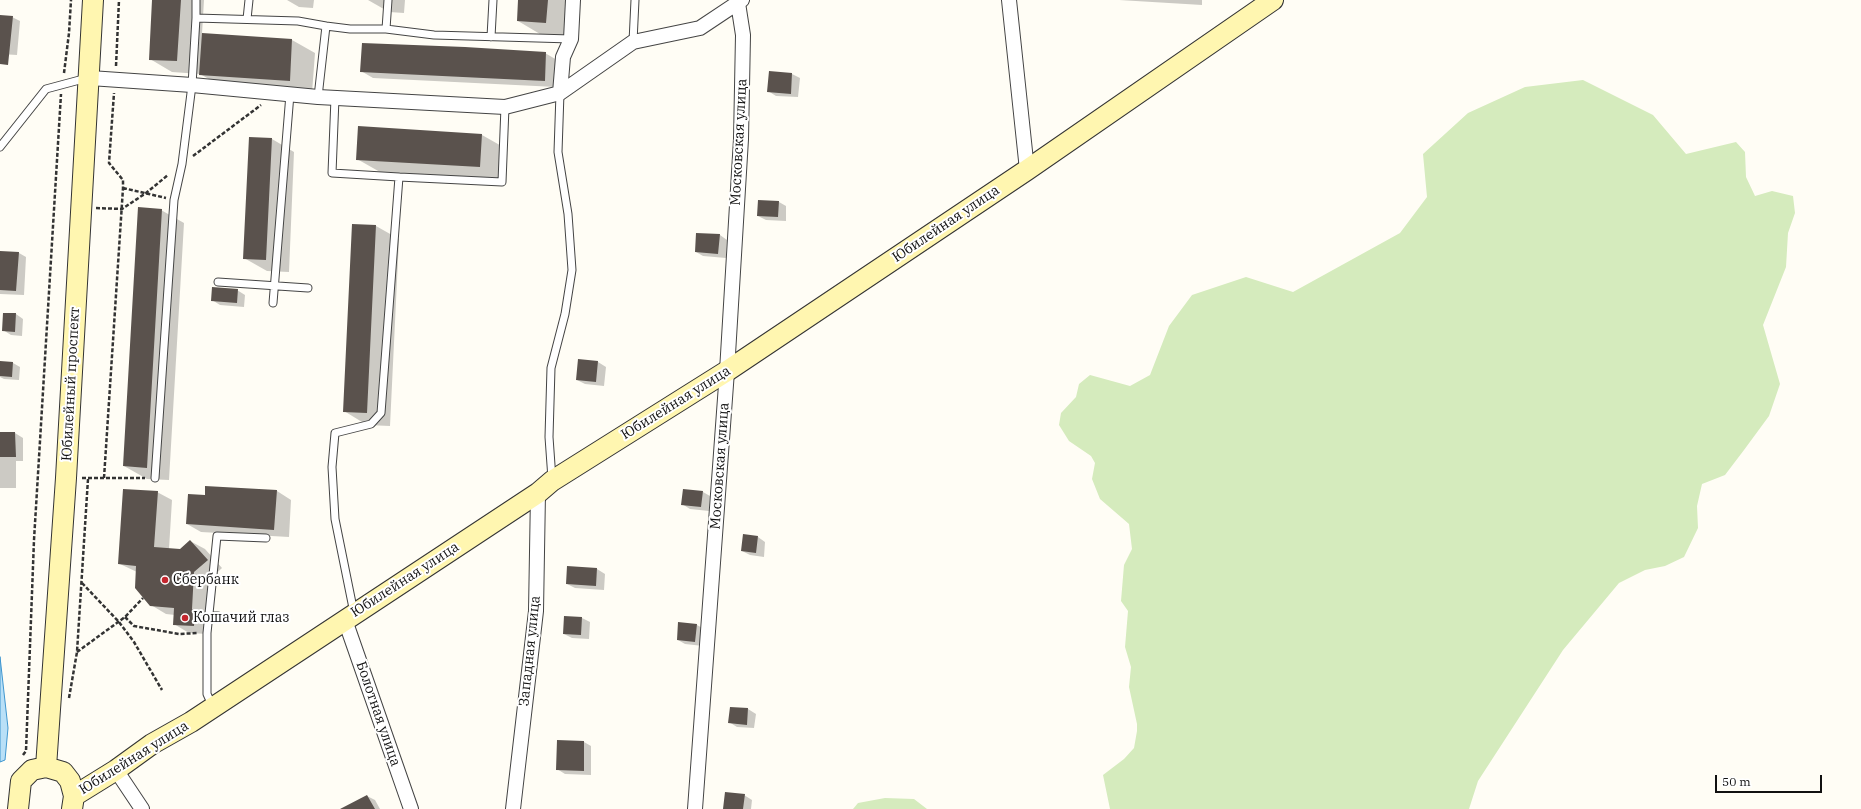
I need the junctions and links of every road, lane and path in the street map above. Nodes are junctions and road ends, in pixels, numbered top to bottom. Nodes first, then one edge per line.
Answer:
1 (71, 0) edge
2 (93, 0) edge
3 (119, 0) edge
4 (196, 0) edge
5 (249, 0) edge
6 (388, 0) edge
7 (493, 0) edge
8 (573, 0) edge
9 (635, 0) edge
10 (1009, 0) edge
11 (1273, 0) edge
12 (740, 2) edge
13 (196, 18) junction
14 (247, 19) junction
15 (326, 26) junction
16 (386, 29) junction
17 (491, 37) junction
18 (571, 39) junction
19 (633, 42) junction
20 (90, 78) junction
21 (115, 79) junction
22 (62, 84) junction
23 (192, 85) junction
24 (284, 93) junction
25 (560, 93) junction
26 (318, 97) junction
27 (335, 98) junction
28 (505, 107) junction
29 (0, 147) edge
30 (182, 164) junction
31 (1027, 170) junction
32 (399, 177) junction
33 (123, 188) junction
34 (146, 194) junction
35 (174, 200) junction
36 (82, 208) junction
37 (122, 209) junction
38 (218, 282) dead end
39 (274, 286) junction
40 (308, 288) dead end
41 (273, 303) dead end
42 (727, 371) junction
43 (66, 478) junction
44 (88, 478) junction
45 (104, 478) junction
46 (154, 478) joint
47 (545, 487) junction
48 (266, 538) dead end
49 (82, 583) junction
50 (143, 598) dead end
51 (209, 616) junction
52 (218, 616) dead end
53 (125, 617) junction
54 (350, 617) junction
55 (119, 622) junction
56 (208, 633) junction
57 (77, 652) junction
58 (162, 690) dead end
59 (68, 706) dead end
60 (213, 707) junction
61 (22, 756) dead end
62 (46, 767) junction
63 (116, 770) junction
64 (73, 803) edge
65 (18, 809) edge
66 (142, 809) edge
67 (411, 809) edge
68 (513, 809) edge
69 (695, 809) edge

1 - 22 path
2 - 20 main road, Юбилейный проспект
3 - 21 path
4 - 13 lane
5 - 14 lane
6 - 16 lane
7 - 17 lane
8 - 18 street
9 - 19 lane
10 - 31 street
11 - 31 main road, Юбилейная улица
12 - 19 street
12 - 42 street, Московская улица
13 - 14 lane
13 - 23 lane
14 - 15 lane
15 - 16 lane
15 - 26 lane
16 - 17 lane
17 - 18 lane
18 - 25 street
19 - 25 street
20 - 21 street
20 - 22 lane
20 - 36 main road, Юбилейный проспект
21 - 23 street
21 - 33 path
22 - 29 lane
22 - 61 path
23 - 24 street
23 - 30 lane
24 - 26 street
24 - 30 path
24 - 39 lane
25 - 28 street
25 - 47 lane
26 - 27 street
27 - 28 street
27 - 32 lane
28 - 32 lane
30 - 34 path
30 - 35 lane
31 - 42 main road, Юбилейная улица
32 - 54 lane
33 - 34 path
33 - 37 path
34 - 35 path
34 - 37 path
35 - 46 lane
36 - 37 path
36 - 43 main road, Юбилейный проспект
37 - 45 path
38 - 39 lane
39 - 40 lane
39 - 41 lane
42 - 47 main road, Юбилейная улица
42 - 69 street, Московская улица
43 - 44 path
43 - 62 main road, Юбилейный проспект
44 - 45 path
44 - 49 path
45 - 46 path
47 - 54 main road, Юбилейная улица
47 - 68 street, Западная улица
48 - 51 lane
49 - 55 path
49 - 57 path
50 - 53 path
51 - 52 lane
51 - 56 lane
53 - 55 path
53 - 56 path
54 - 60 main road, Юбилейная улица
54 - 67 street, Болотная улица
55 - 57 path
55 - 58 path
56 - 60 lane
57 - 59 path
60 - 63 main road, Юбилейная улица
62 - 64 main road
62 - 65 main road
63 - 64 main road, Юбилейная улица
63 - 66 street

